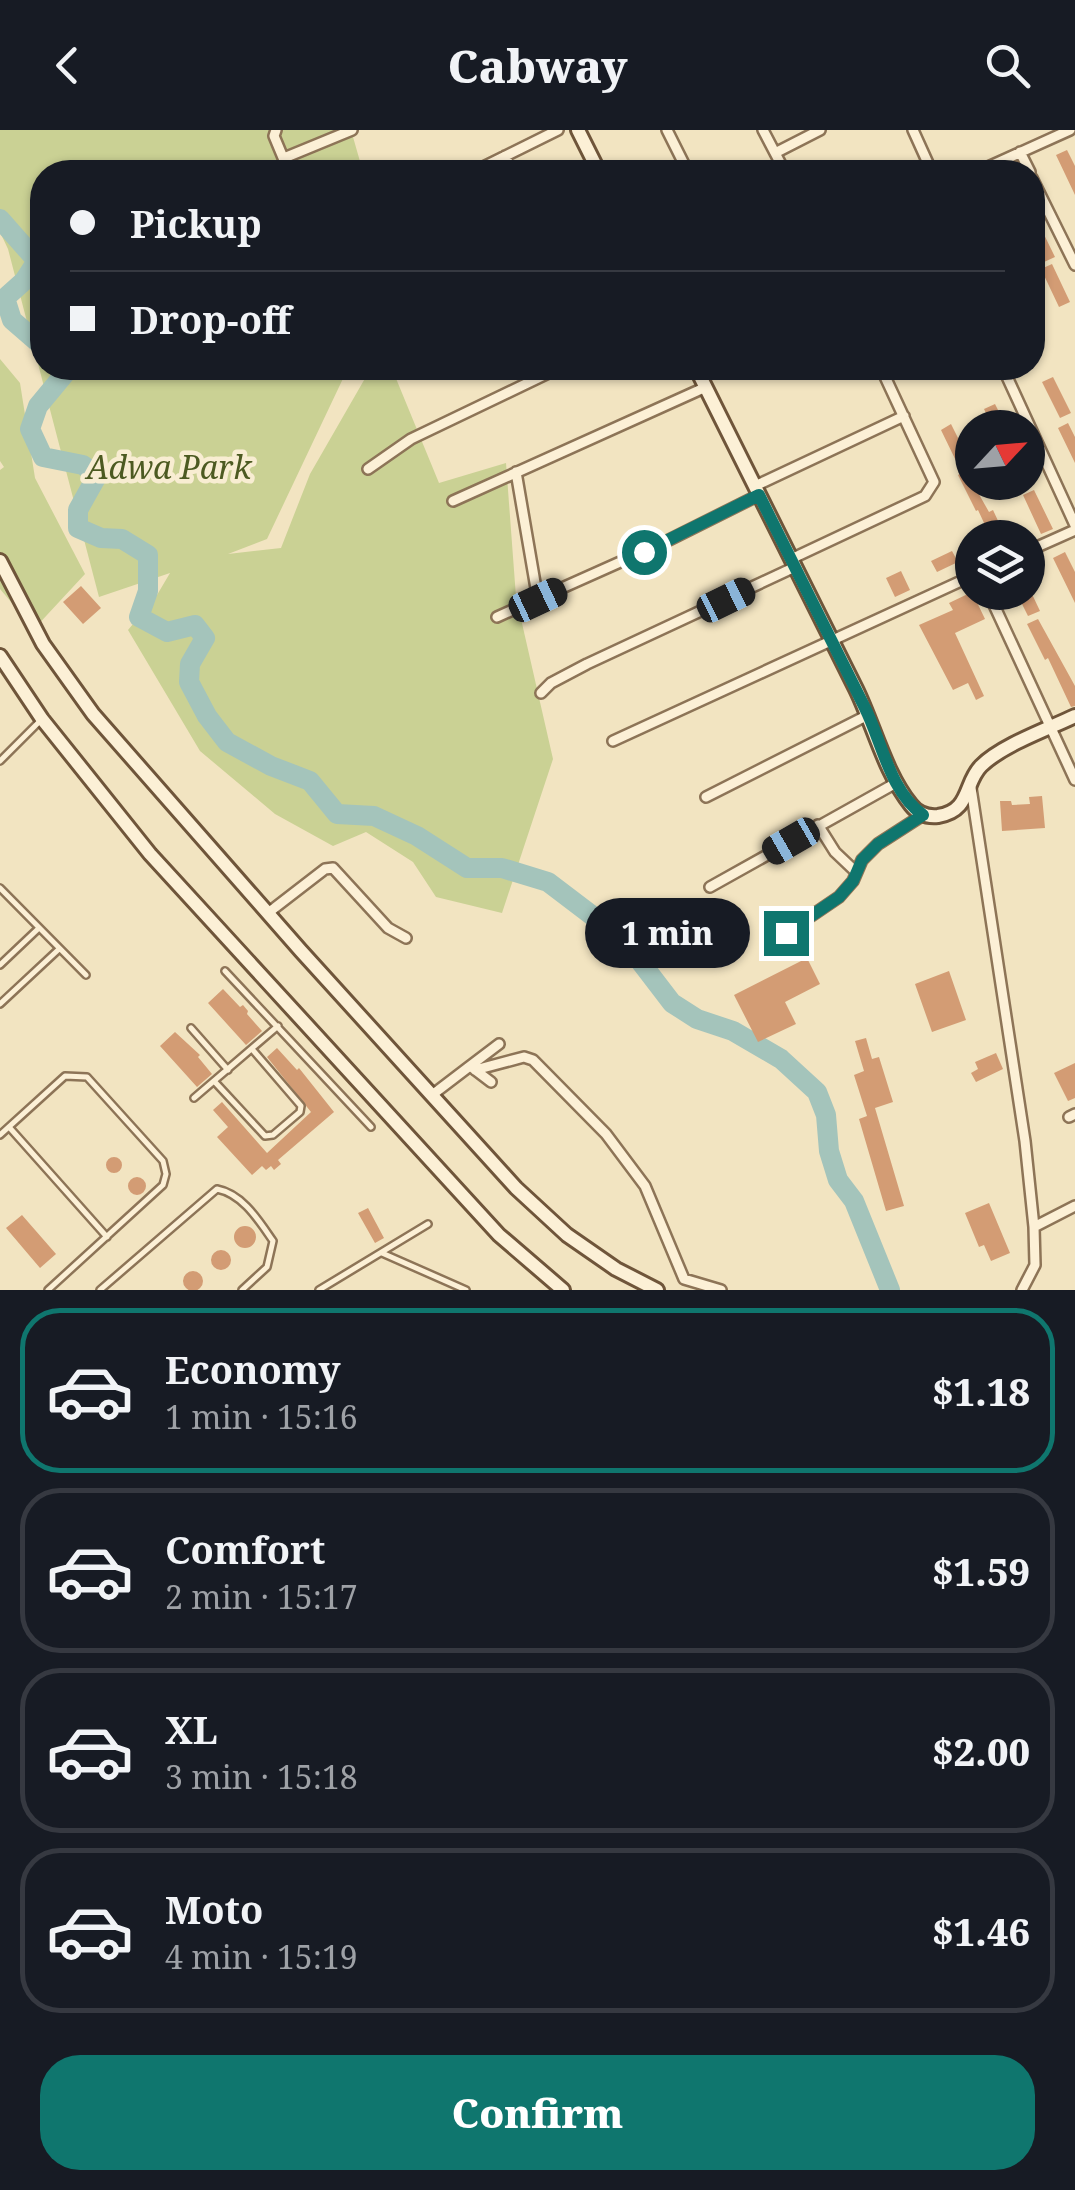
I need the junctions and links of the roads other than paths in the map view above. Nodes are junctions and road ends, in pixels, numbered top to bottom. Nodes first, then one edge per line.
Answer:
1 (276, 130) edge
2 (352, 130) edge
3 (558, 130) edge
4 (578, 130) edge
5 (667, 130) edge
6 (764, 130) edge
7 (820, 130) edge
8 (913, 130) edge
9 (1070, 130) edge
10 (1020, 152) junction
11 (775, 153) junction
12 (505, 156) junction
13 (284, 158) joint
14 (497, 160) edge
15 (507, 160) edge
16 (593, 160) edge
17 (682, 160) edge
18 (779, 160) edge
19 (927, 160) edge
20 (1003, 160) edge
21 (1024, 160) edge
22 (1045, 204) edge
23 (1075, 265) edge
24 (534, 380) edge
25 (702, 380) edge
26 (886, 380) edge
27 (1008, 380) edge
28 (706, 387) junction
29 (904, 416) junction
30 (368, 469) dead end
31 (516, 472) junction
32 (757, 490) junction
33 (453, 500) dead end
34 (1075, 527) edge
35 (1045, 542) edge
36 (0, 560) edge
37 (793, 563) junction
38 (955, 584) edge
39 (538, 600) junction
40 (996, 610) edge
41 (497, 617) dead end
42 (831, 639) junction
43 (0, 656) edge
44 (540, 693) dead end
45 (868, 715) junction
46 (1075, 716) edge
47 (42, 718) junction
48 (1051, 728) junction
49 (613, 741) dead end
50 (0, 761) edge
51 (1075, 780) edge
52 (896, 783) junction
53 (971, 788) junction
54 (706, 797) dead end
55 (923, 815) junction
56 (818, 825) junction
57 (855, 871) junction
58 (710, 887) dead end
59 (0, 888) edge
60 (268, 913) junction
61 (39, 928) junction
62 (786, 933) dead end
63 (406, 938) dead end
64 (58, 950) junction
65 (0, 966) edge
66 (225, 971) dead end
67 (86, 975) dead end
68 (0, 1004) edge
69 (278, 1026) junction
70 (190, 1028) dead end
71 (500, 1044) dead end
72 (252, 1049) junction
73 (473, 1068) junction
74 (228, 1070) junction
75 (214, 1081) junction
76 (490, 1082) dead end
77 (432, 1095) junction
78 (194, 1098) dead end
79 (370, 1127) dead end
80 (9, 1128) junction
81 (0, 1135) edge
82 (1075, 1206) edge
83 (428, 1224) dead end
84 (1034, 1227) junction
85 (108, 1238) junction
86 (380, 1252) junction
87 (695, 1286) edge
88 (48, 1290) edge
89 (100, 1290) edge
90 (242, 1290) edge
91 (318, 1290) edge
92 (466, 1290) edge
93 (562, 1290) edge
94 (656, 1290) edge
95 (722, 1290) edge
96 (1022, 1290) edge

1 - 13 street
2 - 13 street
3 - 12 street
4 - 16 main road
5 - 17 street
6 - 11 street
7 - 11 street
8 - 19 street
9 - 10 street
10 - 20 street
10 - 21 street
11 - 18 street
12 - 14 street
12 - 15 street
22 - 23 street
24 - 30 street
25 - 28 main road
26 - 29 street
27 - 34 street
28 - 31 street
28 - 32 main road
29 - 32 street
29 - 37 street
31 - 33 street
31 - 39 street
32 - 37 main road
32 - 39 street
34 - 35 street
36 - 60 main road
37 - 42 main road
37 - 44 street
38 - 42 street
39 - 41 street
40 - 48 street
42 - 45 main road
42 - 49 street
43 - 47 main road
45 - 52 main road
45 - 54 street
46 - 48 main road
47 - 50 lane
47 - 93 main road
48 - 51 street
48 - 53 main road
52 - 55 main road
52 - 56 street
53 - 55 main road
53 - 84 street
55 - 57 street
56 - 57 street
56 - 58 street
57 - 62 street
59 - 61 lane
60 - 63 street
60 - 77 main road
61 - 64 lane
61 - 65 lane
64 - 67 lane
64 - 68 lane
66 - 69 lane
69 - 72 lane
69 - 79 lane
70 - 74 lane
71 - 73 street
72 - 74 lane
72 - 75 lane
73 - 76 street
73 - 77 street
73 - 87 street
74 - 75 lane
75 - 78 lane
77 - 94 main road
80 - 81 lane
80 - 85 lane
80 - 85 lane
82 - 84 street
83 - 86 lane
84 - 96 street
85 - 88 lane
86 - 91 lane
86 - 92 lane
87 - 95 street
89 - 90 lane

